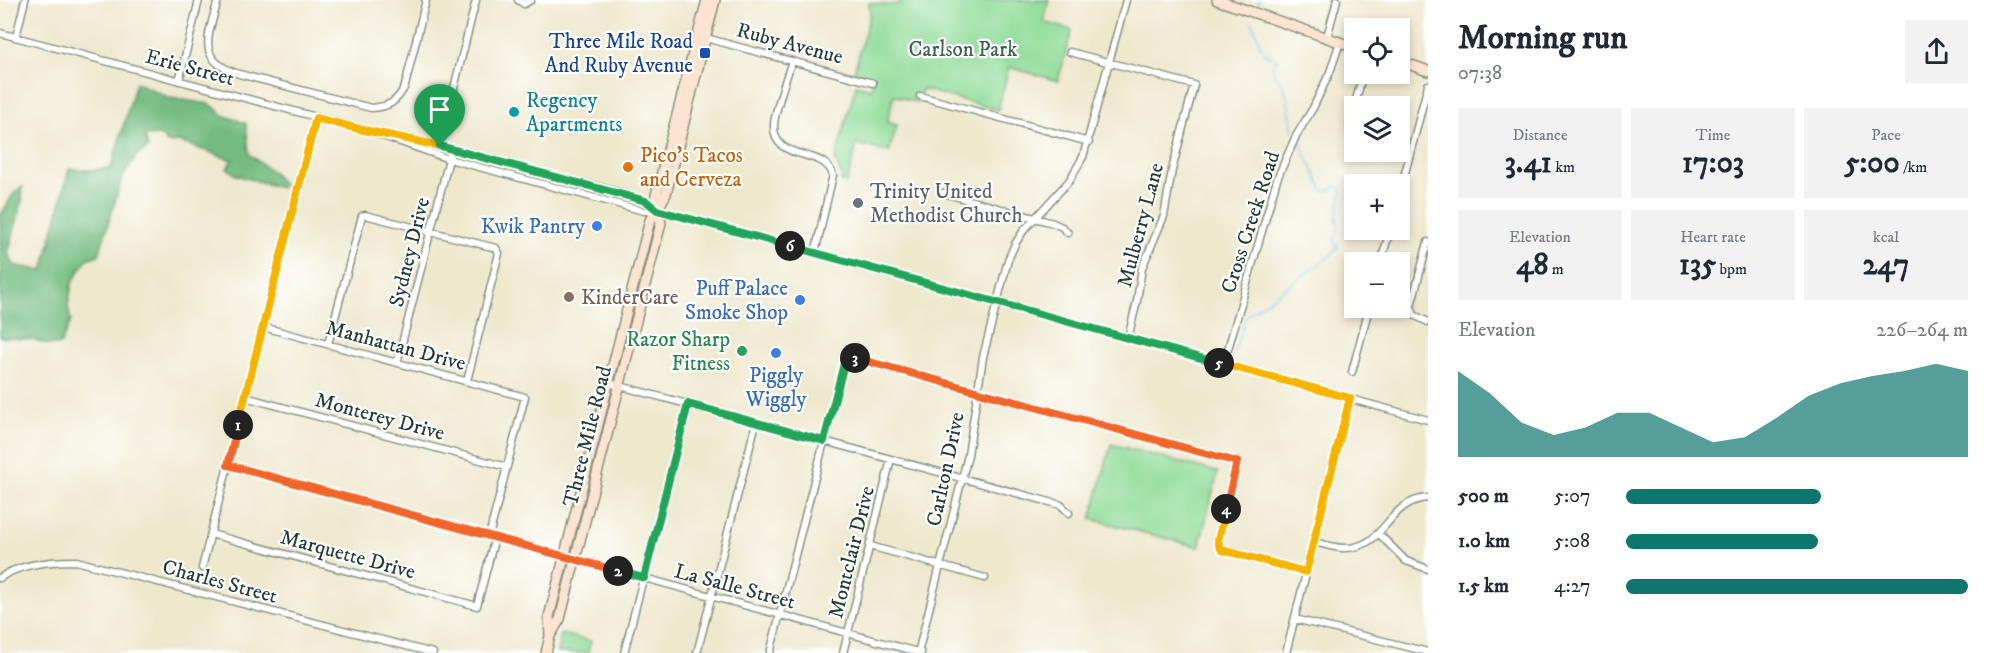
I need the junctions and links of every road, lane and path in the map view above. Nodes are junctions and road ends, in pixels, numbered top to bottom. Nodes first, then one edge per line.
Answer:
1 (26, 0) edge
2 (200, 0) edge
3 (218, 0) edge
4 (426, 0) edge
5 (476, 0) edge
6 (518, 0) edge
7 (531, 0) edge
8 (707, 0) edge
9 (715, 0) edge
10 (1126, 0) edge
11 (1217, 0) edge
12 (1337, 0) edge
13 (0, 33) edge
14 (16, 37) junction
15 (701, 37) junction
16 (1327, 37) junction
17 (1340, 42) junction
18 (1344, 43) edge
19 (1070, 52) dead end
20 (792, 60) junction
21 (1109, 63) junction
22 (1410, 65) edge
23 (1428, 71) edge
24 (179, 81) junction
25 (873, 83) dead end
26 (1428, 86) edge
27 (920, 96) dead end
28 (316, 118) junction
29 (372, 132) junction
30 (1089, 142) junction
31 (440, 146) junction
32 (452, 149) junction
33 (437, 155) junction
34 (449, 159) junction
35 (547, 174) junction
36 (1405, 174) edge
37 (544, 184) junction
38 (595, 187) junction
39 (943, 193) dead end
40 (592, 197) junction
41 (657, 210) junction
42 (1035, 218) junction
43 (430, 231) junction
44 (1068, 233) dead end
45 (1428, 242) edge
46 (815, 253) junction
47 (997, 302) junction
48 (1366, 318) edge
49 (1428, 322) edge
50 (263, 327) junction
51 (1128, 338) junction
52 (328, 344) junction
53 (1228, 349) dead end
54 (398, 363) junction
55 (1352, 372) dead end
56 (467, 381) junction
57 (614, 384) junction
58 (977, 391) junction
59 (245, 397) junction
60 (1350, 398) junction
61 (688, 404) junction
62 (1428, 420) edge
63 (756, 423) junction
64 (824, 441) junction
65 (891, 459) junction
66 (228, 465) junction
67 (507, 467) junction
68 (962, 478) junction
69 (1428, 498) edge
70 (1069, 513) dead end
71 (211, 534) junction
72 (1379, 534) junction
73 (492, 536) junction
74 (1314, 542) junction
75 (870, 546) junction
76 (570, 558) junction
77 (940, 565) junction
78 (202, 568) dead end
79 (1428, 569) edge
80 (1306, 572) junction
81 (0, 578) edge
82 (644, 578) junction
83 (985, 578) dead end
84 (712, 596) junction
85 (780, 615) junction
86 (1295, 619) junction
87 (848, 633) junction
88 (1428, 652) edge
89 (433, 653) edge
90 (546, 653) edge
91 (624, 653) edge
92 (697, 653) edge
93 (770, 653) edge
94 (843, 653) edge
95 (919, 653) edge
96 (1286, 653) edge

1 - 14 street
2 - 24 street
3 - 4 street
5 - 31 street
6 - 7 street
8 - 15 street, Three Mile Road
9 - 15 street, Three Mile Road
10 - 21 street, Carlton Drive
11 - 16 street
12 - 16 street
13 - 14 street, Erie Street
14 - 24 street, Erie Street
15 - 20 street, Ruby Avenue
15 - 41 street, Three Mile Road
16 - 17 street
17 - 18 street
17 - 53 street, Cross Creek Road
19 - 21 street
20 - 25 street, Ruby Avenue
20 - 46 street
21 - 30 street, Carlton Drive
21 - 51 street, Mulberry Lane
22 - 23 street
24 - 28 street, Erie Street
26 - 36 street
27 - 30 street
28 - 29 street, Erie Street
28 - 50 street
29 - 31 street, Erie Street
29 - 33 street, Erie Street
30 - 42 street, Carlton Drive
31 - 32 street, Erie Street
31 - 33 street
32 - 34 street, Sydney Drive
32 - 35 street, Erie Street
33 - 34 street, Erie Street
34 - 37 street, Erie Street
34 - 43 street, Sydney Drive
35 - 37 street
35 - 38 street, Erie Street
37 - 40 street, Erie Street
38 - 40 street
38 - 41 street, Erie Street
39 - 42 street
40 - 41 street, Erie Street
41 - 46 street, Erie Street
41 - 57 street, Three Mile Road
42 - 44 street
42 - 47 street, Carlton Drive
43 - 52 street
43 - 54 street, Sydney Drive
43 - 56 street
45 - 49 street
46 - 47 street, Erie Street
47 - 51 street, Erie Street
47 - 58 street, Carlton Drive
48 - 55 street
50 - 52 street, Manhattan Drive
50 - 59 street
51 - 60 street, Erie Street
52 - 54 street, Manhattan Drive
54 - 56 street, Manhattan Drive
56 - 67 street, Manhattan Drive
57 - 61 street
57 - 76 street, Three Mile Road
58 - 64 street
58 - 68 street, Carlton Drive
58 - 80 street
59 - 66 street
59 - 67 street, Monterey Drive
60 - 62 street, Erie Street
60 - 74 street
61 - 63 street
61 - 82 street
63 - 64 street
63 - 84 street
64 - 65 street
64 - 85 street
65 - 68 street
65 - 75 street, Montclair Drive
66 - 71 street
66 - 73 street, La Salle Street
67 - 73 street
68 - 70 street
68 - 77 street, Carlton Drive
69 - 72 street
71 - 73 street, Marquette Drive
71 - 78 street
72 - 74 street
72 - 79 street
73 - 76 street, La Salle Street
74 - 80 street
75 - 77 street
75 - 87 street, Montclair Drive
76 - 82 street, La Salle Street
76 - 90 street, Three Mile Road
77 - 83 street
77 - 95 street, Carlton Drive
80 - 86 street
81 - 89 street, Charles Street
82 - 84 street, La Salle Street
82 - 91 street
84 - 85 street, La Salle Street
84 - 92 street
85 - 87 street, La Salle Street
85 - 93 street
86 - 88 street
86 - 96 street
87 - 94 street, Montclair Drive
87 - 95 street, La Salle Street

